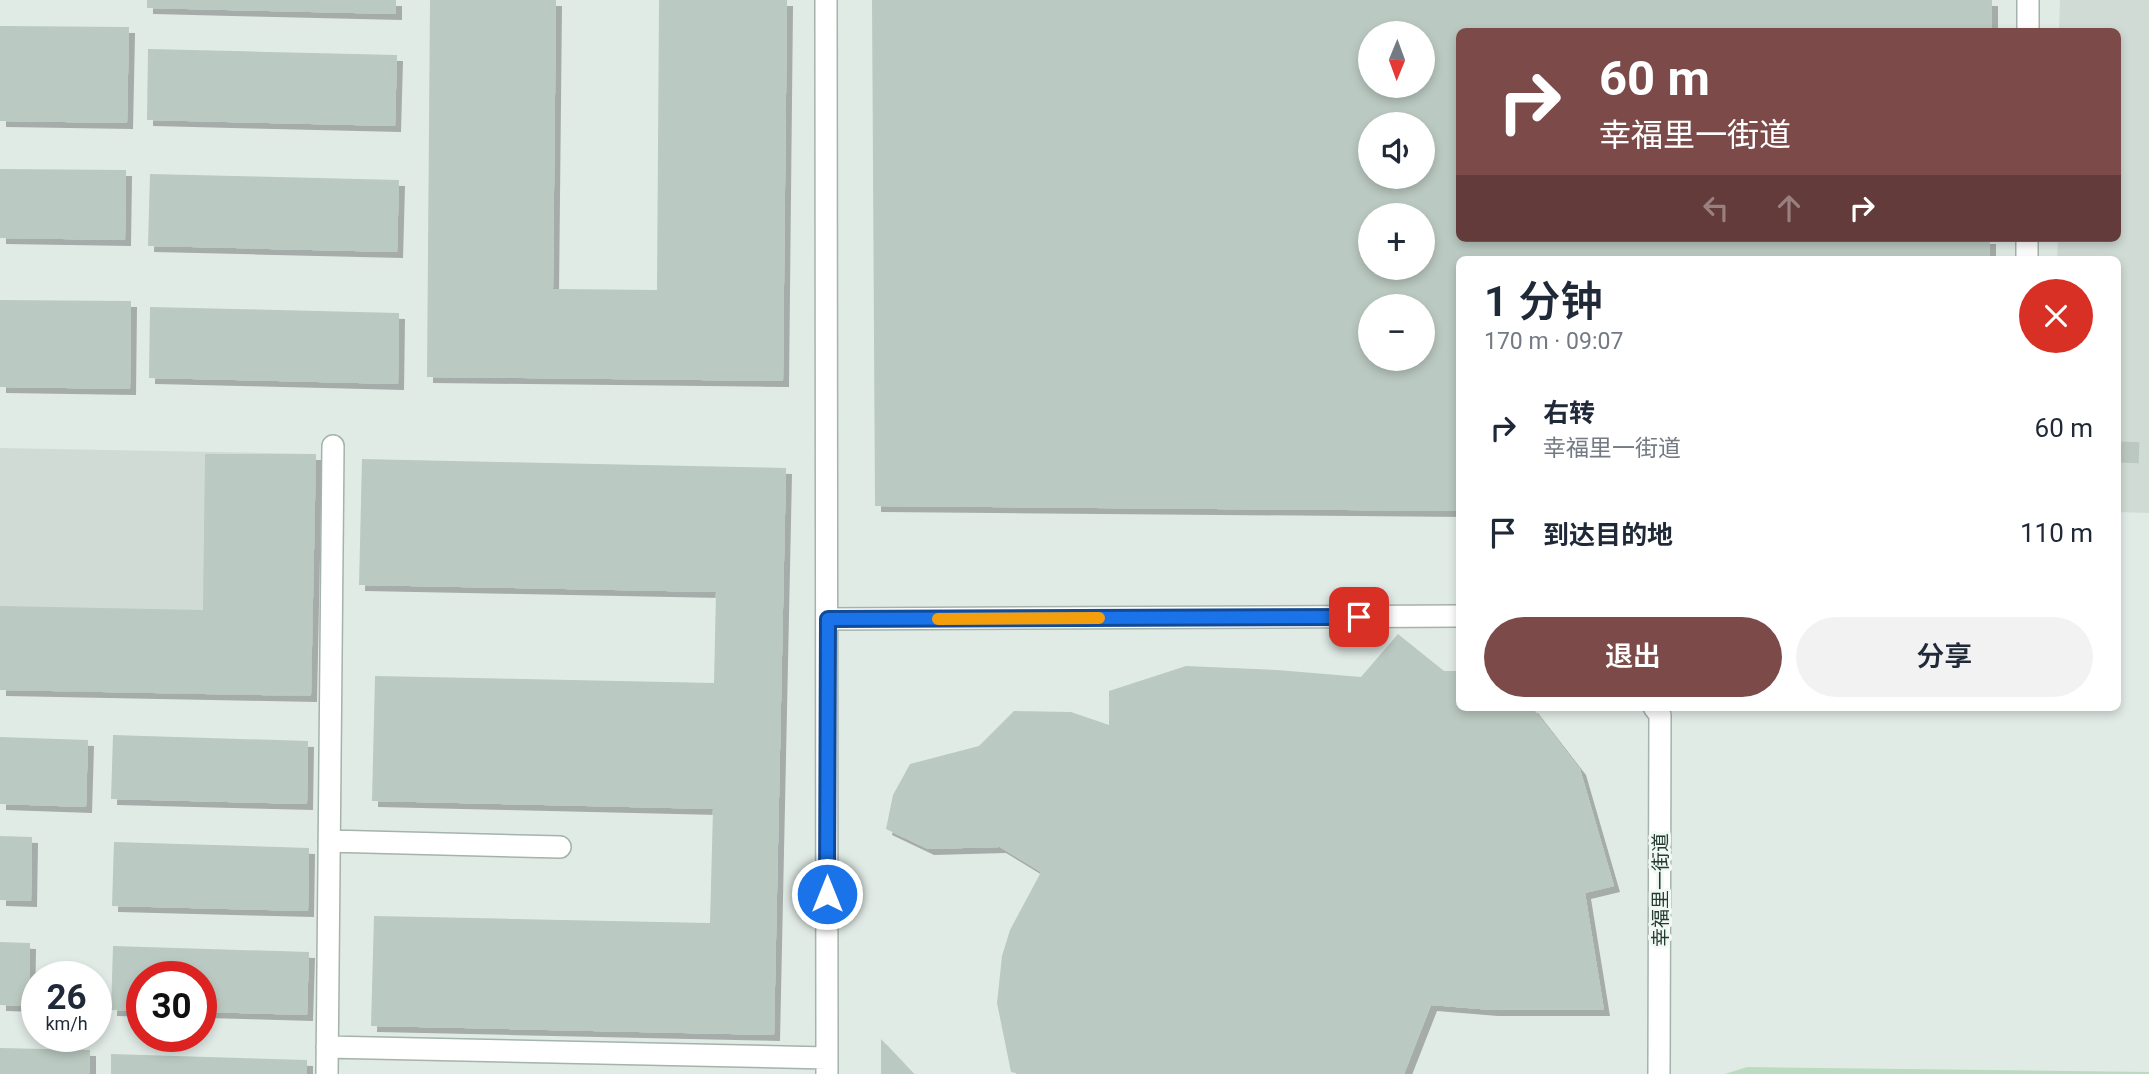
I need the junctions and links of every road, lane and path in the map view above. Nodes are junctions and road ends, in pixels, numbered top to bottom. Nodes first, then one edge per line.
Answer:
1 (826, 0) edge
2 (2028, 0) edge
3 (2028, 28) edge
4 (333, 446) dead end
5 (1456, 616) edge
6 (828, 619) junction
7 (1657, 711) edge
8 (329, 841) junction
9 (559, 847) dead end
10 (327, 1047) junction
11 (827, 1066) edge
12 (327, 1074) edge
13 (1659, 1074) edge

1 - 6 street
2 - 3 street
4 - 8 street
5 - 6 street
6 - 11 street
7 - 13 street, 幸福里一街道
8 - 9 street
8 - 10 street
10 - 11 street
10 - 12 street

